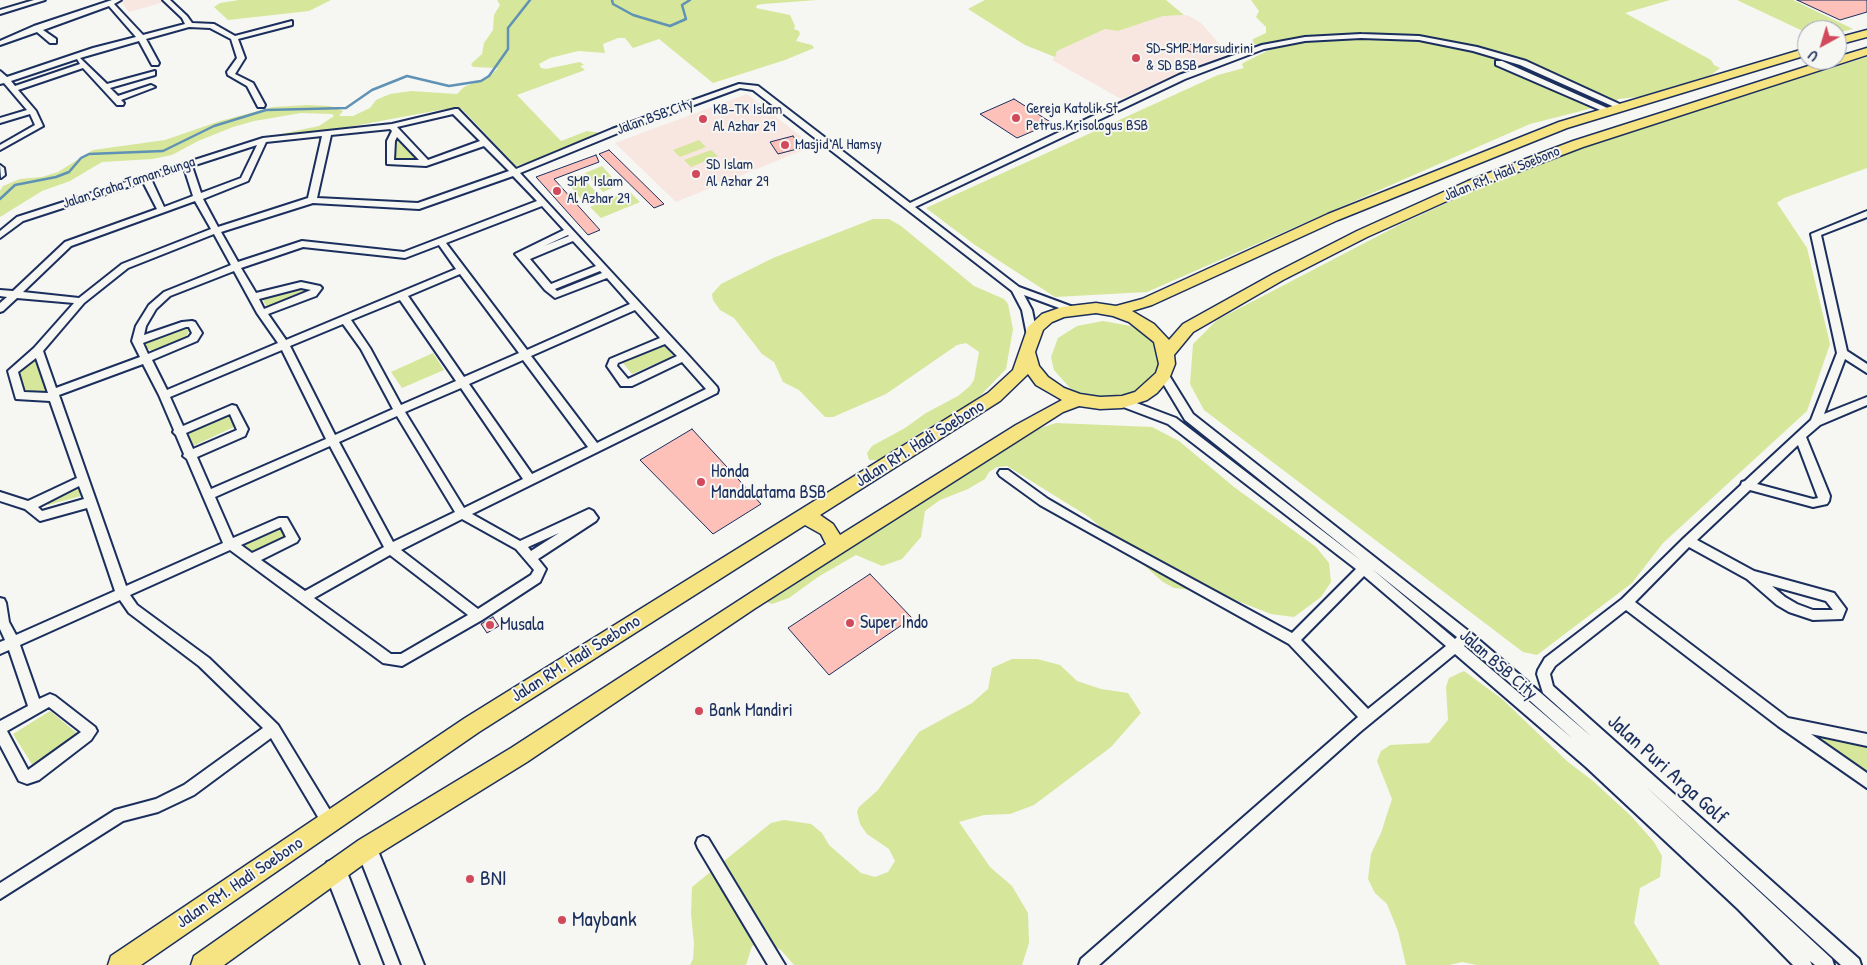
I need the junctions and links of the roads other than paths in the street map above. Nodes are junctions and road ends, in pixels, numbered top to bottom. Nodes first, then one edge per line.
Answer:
1 (42, 0) edge
2 (118, 0) edge
3 (183, 0) edge
4 (104, 2) edge
5 (168, 2) edge
6 (18, 3) edge
7 (0, 12) edge
8 (289, 23) dead end
9 (189, 25) junction
10 (37, 28) junction
11 (1867, 33) edge
12 (234, 38) junction
13 (142, 39) junction
14 (1847, 39) edge
15 (53, 41) dead end
16 (0, 43) edge
17 (1432, 46) dead end
18 (1474, 49) junction
19 (1867, 51) edge
20 (1797, 54) edge
21 (77, 56) junction
22 (1490, 59) junction
23 (155, 63) dead end
24 (84, 65) junction
25 (0, 73) edge
26 (152, 73) dead end
27 (3, 81) edge
28 (1708, 81) junction
29 (1756, 86) junction
30 (151, 87) dead end
31 (13, 88) junction
32 (105, 88) junction
33 (261, 105) dead end
34 (1616, 109) junction
35 (32, 111) junction
36 (0, 121) edge
37 (394, 129) junction
38 (327, 134) junction
39 (263, 140) junction
40 (486, 142) junction
41 (0, 148) edge
42 (426, 163) junction
43 (187, 164) junction
44 (0, 168) edge
45 (515, 172) junction
46 (1, 175) edge
47 (146, 178) junction
48 (198, 198) junction
49 (312, 200) junction
50 (543, 202) junction
51 (910, 206) junction
52 (162, 211) junction
53 (1867, 214) edge
54 (217, 230) junction
55 (572, 234) junction
56 (0, 235) edge
57 (440, 242) junction
58 (237, 266) junction
59 (460, 271) junction
60 (606, 271) junction
61 (1016, 289) junction
62 (0, 293) edge
63 (14, 295) junction
64 (402, 295) junction
65 (254, 297) junction
66 (81, 301) junction
67 (636, 305) junction
68 (0, 309) edge
69 (1070, 309) junction
70 (1116, 311) junction
71 (262, 313) junction
72 (346, 320) junction
73 (667, 338) junction
74 (137, 342) junction
75 (1029, 344) junction
76 (285, 346) junction
77 (38, 350) junction
78 (1842, 353) junction
79 (1166, 354) junction
80 (524, 355) junction
81 (684, 357) junction
82 (145, 359) junction
83 (1867, 369) edge
84 (1163, 375) junction
85 (462, 382) junction
86 (54, 395) junction
87 (164, 395) junction
88 (1078, 400) junction
89 (1867, 401) edge
90 (1122, 402) junction
91 (399, 411) junction
92 (1816, 422) junction
93 (178, 432) junction
94 (1800, 435) junction
95 (332, 440) junction
96 (595, 448) junction
97 (189, 456) junction
98 (1004, 472) dead end
99 (84, 479) junction
100 (530, 480) junction
101 (1746, 485) junction
102 (0, 496) edge
103 (207, 496) junction
104 (91, 502) junction
105 (29, 506) junction
106 (462, 514) junction
107 (802, 517) junction
108 (1688, 541) junction
109 (229, 543) junction
110 (520, 546) junction
111 (837, 547) junction
112 (391, 549) junction
113 (531, 557) junction
114 (250, 560) junction
115 (1368, 565) junction
116 (1751, 575) junction
117 (122, 593) junction
118 (304, 598) junction
119 (0, 603) edge
120 (1626, 603) junction
121 (478, 616) junction
122 (2, 622) edge
123 (1293, 640) junction
124 (1461, 641) junction
125 (13, 642) junction
126 (0, 648) edge
127 (35, 707) junction
128 (1368, 718) junction
129 (1783, 722) junction
130 (0, 728) edge
131 (273, 729) junction
132 (0, 732) edge
133 (1867, 740) edge
134 (1867, 781) edge
135 (329, 822) junction
136 (703, 843) dead end
137 (367, 848) junction
138 (335, 870) junction
139 (0, 892) edge
140 (120, 965) edge
141 (202, 965) edge
142 (372, 965) edge
143 (413, 965) edge
144 (777, 965) edge
145 (1086, 965) edge
146 (1804, 965) edge
147 (1826, 965) edge
148 (1853, 965) edge

1 - 6 street
2 - 4 street
3 - 5 street
4 - 10 street
4 - 13 street
5 - 9 street
6 - 7 street
8 - 12 street
9 - 12 street
9 - 13 street
10 - 15 street
10 - 16 street
11 - 14 main road
12 - 33 street
13 - 21 street
13 - 23 street
17 - 22 street
18 - 22 street
18 - 34 street
18 - 51 street
19 - 29 main road, Jalan RM. Hadi Soebono
20 - 28 main road, Jalan RM. Hadi Soebono
21 - 24 street
21 - 27 street
22 - 34 street
24 - 31 street
24 - 32 street
25 - 27 street
26 - 32 street
27 - 31 street
28 - 29 main road
28 - 34 main road, Jalan RM. Hadi Soebono
29 - 79 main road, Jalan RM. Hadi Soebono
30 - 32 street
31 - 35 street
34 - 70 main road, Jalan RM. Hadi Soebono
35 - 36 street
35 - 41 street
37 - 38 street, Jalan Graha Taman Bunga
37 - 40 street, Jalan Graha Taman Bunga
37 - 42 street
37 - 42 street
38 - 39 street, Jalan Graha Taman Bunga
38 - 49 street
39 - 43 street, Jalan Graha Taman Bunga
39 - 48 street, Jalan Graha Taman Bunga
40 - 42 street
40 - 45 street, Jalan Graha Taman Bunga
43 - 47 street, Jalan Graha Taman Bunga
43 - 48 street
44 - 46 street
45 - 49 street
45 - 50 street, Jalan Graha Taman Bunga
45 - 51 street, Jalan BSB City
47 - 52 street
47 - 56 street, Jalan Graha Taman Bunga
48 - 52 street, Jalan Graha Taman Bunga
48 - 54 street
49 - 54 street
50 - 55 street, Jalan Graha Taman Bunga
50 - 57 street
51 - 61 street, Jalan BSB City
52 - 63 street, Jalan Graha Taman Bunga
53 - 78 street
54 - 58 street
54 - 66 street
55 - 60 street, Jalan Graha Taman Bunga
55 - 60 street
57 - 58 street
57 - 59 street
58 - 65 street
58 - 74 street
59 - 64 street
59 - 80 street
60 - 67 street, Jalan Graha Taman Bunga
61 - 69 street, Jalan BSB City
61 - 75 street, Jalan BSB City
62 - 63 street
63 - 66 street
63 - 68 street, Jalan Graha Taman Bunga
64 - 72 street
64 - 85 street
65 - 71 street
65 - 71 street
66 - 77 street
67 - 73 street, Jalan Graha Taman Bunga
67 - 80 street
69 - 70 main road, Jalan RM. Hadi Soebono
69 - 75 main road, Jalan RM. Hadi Soebono
70 - 79 main road, Jalan RM. Hadi Soebono
71 - 76 street
72 - 76 street
72 - 91 street
73 - 81 street, Jalan Graha Taman Bunga
73 - 81 street
74 - 82 street
74 - 82 street
75 - 88 main road
75 - 107 main road, Jalan RM. Hadi Soebono
76 - 87 street
76 - 95 street
77 - 86 street
77 - 86 street
78 - 83 street
78 - 92 street
79 - 84 main road
80 - 85 street
80 - 96 street
81 - 96 street, Jalan Graha Taman Bunga
82 - 86 street
82 - 87 street
84 - 90 main road
84 - 115 street, Jalan BSB City
85 - 91 street
85 - 100 street
86 - 99 street
87 - 93 street
88 - 90 main road
88 - 111 main road
89 - 92 street, Jalan Puri Arga Golf
90 - 115 street, Jalan BSB City
91 - 95 street
91 - 106 street
92 - 94 street, Jalan Puri Arga Golf
93 - 97 street
93 - 97 street
94 - 101 street, Jalan Puri Arga Golf
94 - 101 street
95 - 103 street
95 - 112 street
96 - 100 street, Jalan Graha Taman Bunga
97 - 103 street
98 - 123 street
99 - 104 street
99 - 105 street
100 - 106 street, Jalan Graha Taman Bunga
101 - 108 street, Jalan Puri Arga Golf
102 - 105 street
103 - 109 street
104 - 105 street
104 - 117 street
106 - 110 street
106 - 112 street, Jalan Graha Taman Bunga
107 - 111 main road
107 - 135 main road, Jalan RM. Hadi Soebono
108 - 116 street
108 - 120 street, Jalan Puri Arga Golf
109 - 114 street
109 - 114 street
109 - 117 street
110 - 113 street
110 - 113 street
111 - 137 main road
112 - 118 street, Jalan Graha Taman Bunga
112 - 121 street
113 - 121 street
114 - 118 street
115 - 123 street
115 - 124 street, Jalan BSB City
116 - 116 street
117 - 125 street
117 - 131 street
118 - 121 street
119 - 122 street
120 - 129 street
120 - 148 street, Jalan Puri Arga Golf
122 - 125 street
123 - 128 street
124 - 128 street
124 - 146 street, Jalan BSB City
124 - 147 street, Jalan BSB City
125 - 126 street
125 - 127 street
127 - 130 street
127 - 132 street
128 - 145 street
129 - 133 street
129 - 134 street
131 - 135 street
131 - 139 street
135 - 140 main road, Jalan RM. Hadi Soebono
136 - 144 street
137 - 138 main road
137 - 143 street
138 - 141 main road
138 - 142 street

